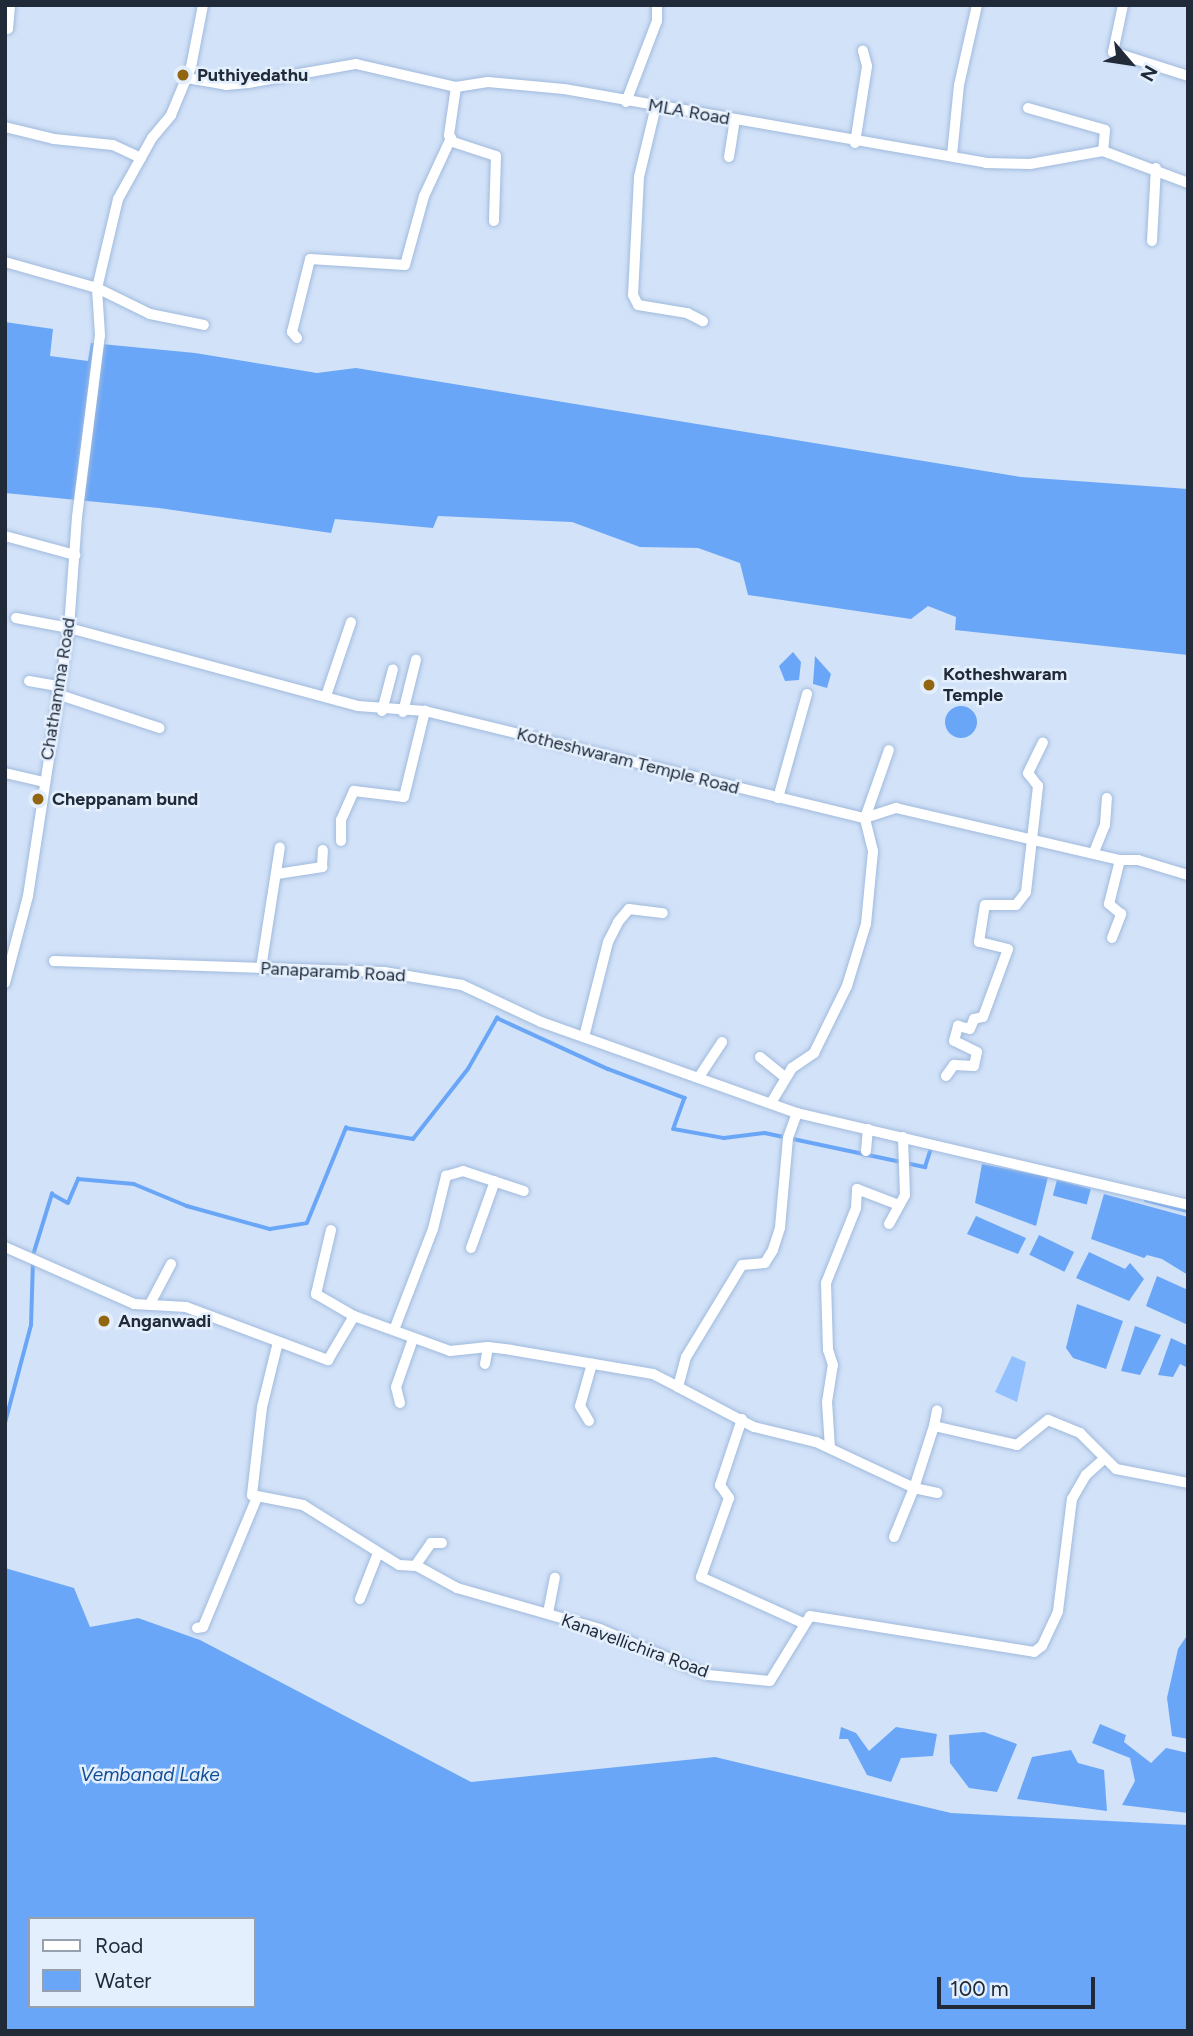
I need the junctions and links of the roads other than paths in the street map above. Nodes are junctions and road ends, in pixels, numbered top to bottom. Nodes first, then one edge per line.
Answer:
1 (10, 5) edge
2 (203, 5) edge
3 (657, 5) edge
4 (977, 5) edge
5 (1123, 5) edge
6 (8, 29) dead end
7 (863, 51) dead end
8 (1188, 76) edge
9 (187, 78) junction
10 (456, 87) junction
11 (626, 102) junction
12 (656, 106) junction
13 (1028, 108) dead end
14 (734, 120) junction
15 (5, 127) edge
16 (451, 138) junction
17 (855, 144) junction
18 (1103, 151) junction
19 (952, 155) junction
20 (729, 157) dead end
21 (141, 158) junction
22 (1156, 168) junction
23 (1188, 183) edge
24 (494, 221) dead end
25 (1152, 241) dead end
26 (5, 262) edge
27 (97, 288) junction
28 (703, 321) dead end
29 (204, 325) dead end
30 (297, 338) dead end
31 (5, 537) edge
32 (75, 555) junction
33 (16, 618) dead end
34 (351, 622) dead end
35 (69, 628) junction
36 (416, 660) dead end
37 (393, 669) dead end
38 (29, 681) dead end
39 (57, 690) junction
40 (807, 694) dead end
41 (326, 696) junction
42 (382, 711) junction
43 (403, 712) junction
44 (425, 712) junction
45 (159, 728) dead end
46 (1043, 742) dead end
47 (889, 750) dead end
48 (5, 774) edge
49 (44, 782) junction
50 (778, 798) junction
51 (1107, 798) dead end
52 (866, 818) junction
53 (1033, 839) junction
54 (341, 841) dead end
55 (280, 847) dead end
56 (323, 850) dead end
57 (1094, 852) junction
58 (1120, 860) junction
59 (277, 874) junction
60 (1188, 876) edge
61 (663, 913) dead end
62 (1112, 938) dead end
63 (8, 957) edge
64 (54, 961) dead end
65 (261, 968) junction
66 (5, 983) edge
67 (584, 1037) junction
68 (722, 1042) dead end
69 (760, 1057) dead end
70 (785, 1076) junction
71 (946, 1076) dead end
72 (699, 1077) junction
73 (771, 1103) junction
74 (797, 1114) junction
75 (868, 1129) junction
76 (903, 1137) junction
77 (866, 1151) dead end
78 (495, 1181) junction
79 (524, 1191) dead end
80 (899, 1205) junction
81 (1188, 1205) edge
82 (889, 1224) dead end
83 (331, 1230) dead end
84 (5, 1247) edge
85 (471, 1248) dead end
86 (171, 1264) dead end
87 (151, 1302) junction
88 (354, 1316) junction
89 (394, 1330) junction
90 (413, 1339) junction
91 (278, 1342) junction
92 (488, 1347) junction
93 (485, 1364) dead end
94 (592, 1364) junction
95 (678, 1387) junction
96 (400, 1403) dead end
97 (937, 1410) dead end
98 (742, 1419) junction
99 (589, 1421) dead end
100 (934, 1426) junction
101 (830, 1448) junction
102 (1104, 1459) junction
103 (1188, 1483) edge
104 (914, 1488) junction
105 (937, 1493) dead end
106 (257, 1497) junction
107 (894, 1537) dead end
108 (442, 1543) dead end
109 (379, 1553) junction
110 (415, 1566) junction
111 (555, 1578) dead end
112 (360, 1599) dead end
113 (548, 1613) junction
114 (805, 1624) junction
115 (197, 1628) dead end

1 - 6 street
2 - 9 street, Chathamma Road
3 - 11 street
4 - 19 street
5 - 8 street
7 - 17 street
9 - 10 street, MLA Road
9 - 21 street, Chathamma Road
10 - 11 street, MLA Road
10 - 16 street
11 - 12 street, MLA Road
12 - 14 street, MLA Road
12 - 28 street
13 - 18 street
14 - 17 street, MLA Road
14 - 20 street
15 - 21 street
16 - 24 street
16 - 30 street
17 - 19 street, MLA Road
18 - 19 street, MLA Road
18 - 22 street, MLA Road
21 - 27 street, Chathamma Road
22 - 23 street, MLA Road
22 - 25 street
26 - 27 street
27 - 29 street
27 - 32 street, Chathamma Road
31 - 32 street
32 - 35 street, Chathamma Road
33 - 35 street, Kotheshwaram Temple Road
34 - 41 street
35 - 39 street, Chathamma Road
35 - 41 street, Kotheshwaram Temple Road
36 - 43 street
37 - 42 street
38 - 39 street
39 - 45 street
39 - 49 street, Chathamma Road
40 - 50 street
41 - 42 street, Kotheshwaram Temple Road
42 - 43 street, Kotheshwaram Temple Road
43 - 44 street, Kotheshwaram Temple Road
44 - 50 street, Kotheshwaram Temple Road
44 - 54 street
46 - 53 street
47 - 52 street
48 - 49 street
49 - 63 street, Chathamma Road
50 - 52 street, Kotheshwaram Temple Road
51 - 57 street
52 - 53 street, Kotheshwaram Temple Road
52 - 70 street
53 - 57 street, Kotheshwaram Temple Road
53 - 71 street
55 - 59 street
56 - 59 street
57 - 58 street, Kotheshwaram Temple Road
58 - 60 street, Kotheshwaram Temple Road
58 - 62 street
59 - 65 street
61 - 67 street
63 - 66 street, Chathamma Road
64 - 65 street, Panaparamb Road
65 - 67 street, Panaparamb Road
67 - 72 street, Panaparamb Road
68 - 72 street
69 - 70 street
70 - 73 street
72 - 73 street, Panaparamb Road
73 - 74 street, Panaparamb Road
74 - 75 street, Panaparamb Road
74 - 95 street
75 - 76 street, Panaparamb Road
75 - 77 street
76 - 80 street
76 - 81 street, Panaparamb Road
78 - 79 street
78 - 85 street
78 - 89 street
80 - 82 street
80 - 101 street
83 - 88 street
84 - 87 street
86 - 87 street
87 - 91 street
88 - 89 street
88 - 91 street
89 - 90 street
90 - 92 street
90 - 96 street
91 - 106 street
92 - 93 street
92 - 94 street
94 - 95 street
94 - 99 street
95 - 98 street
97 - 100 street
98 - 101 street
98 - 114 street
100 - 102 street
100 - 104 street
101 - 104 street
102 - 103 street
102 - 114 street
104 - 105 street
104 - 107 street
106 - 109 street, Kanavellichira Road
106 - 115 street
108 - 110 street
109 - 110 street, Kanavellichira Road
109 - 112 street
110 - 113 street, Kanavellichira Road
111 - 113 street
113 - 114 street, Kanavellichira Road

